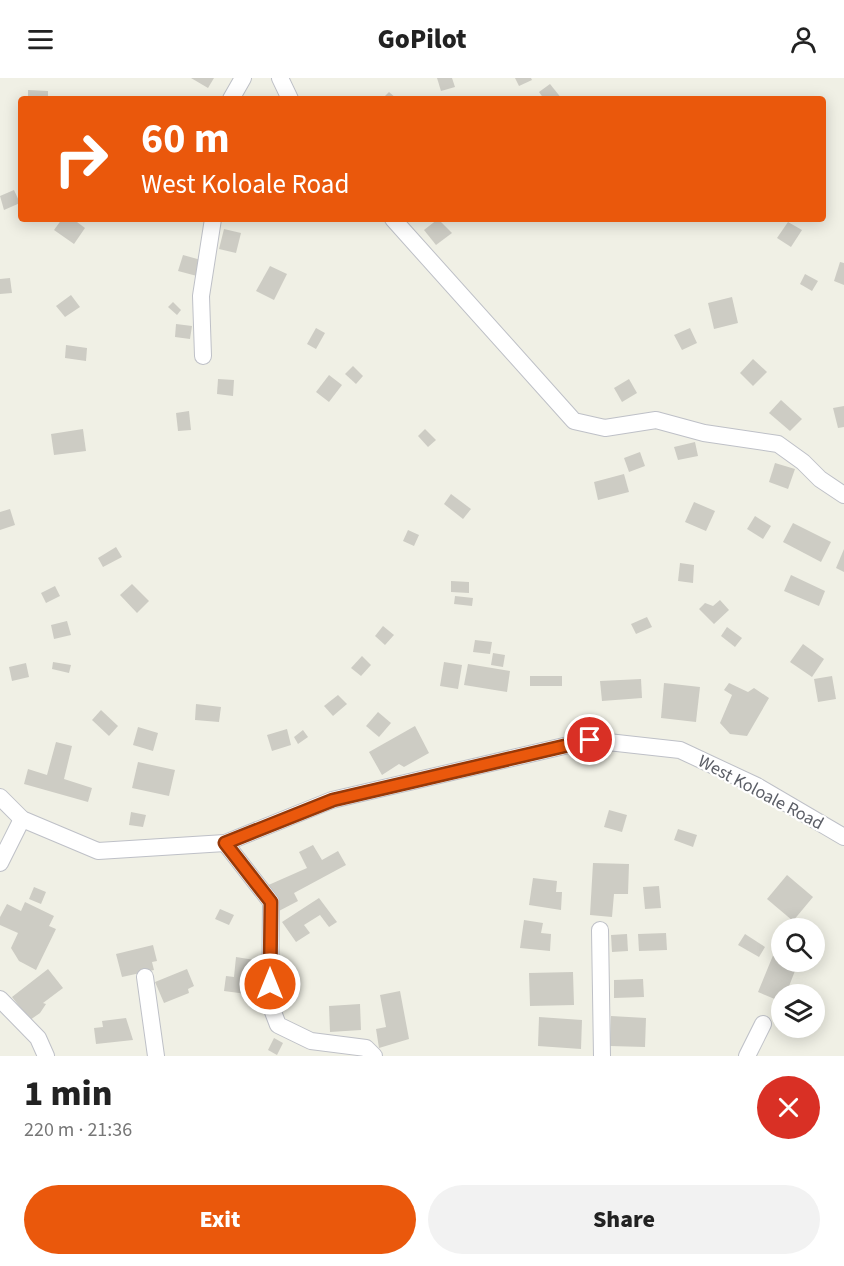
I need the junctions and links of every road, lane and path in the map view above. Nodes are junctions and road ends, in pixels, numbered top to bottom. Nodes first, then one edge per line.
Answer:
1 (243, 78) edge
2 (280, 78) edge
3 (233, 96) edge
4 (289, 96) edge
5 (213, 222) edge
6 (396, 222) edge
7 (203, 356) dead end
8 (844, 495) edge
9 (0, 797) edge
10 (22, 819) junction
11 (844, 837) edge
12 (225, 843) junction
13 (0, 863) edge
14 (600, 930) dead end
15 (145, 977) dead end
16 (0, 999) edge
17 (763, 1024) dead end
18 (347, 1051) edge
19 (46, 1056) edge
20 (156, 1056) edge
21 (374, 1056) edge
22 (602, 1056) edge
23 (747, 1056) edge

1 - 3 street
2 - 4 street
5 - 7 street
6 - 8 street
9 - 10 street
10 - 12 street, West Koloale Road
10 - 13 street
11 - 12 street, West Koloale Road
12 - 18 street
14 - 22 street
15 - 20 street
16 - 19 street
17 - 23 street
18 - 21 street

